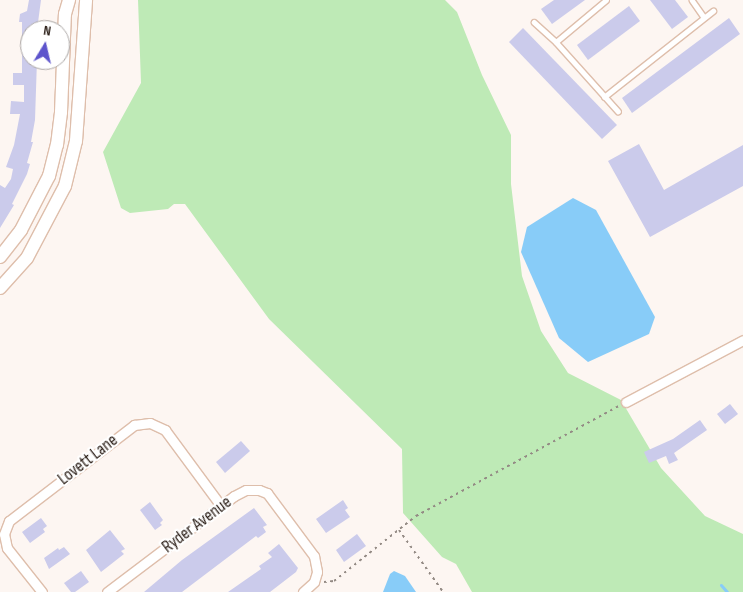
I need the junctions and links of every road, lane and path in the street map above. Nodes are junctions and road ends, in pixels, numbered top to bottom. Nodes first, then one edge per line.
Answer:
1 (69, 0) edge
2 (86, 0) edge
3 (606, 0) edge
4 (692, 0) edge
5 (713, 11) dead end
6 (704, 17) junction
7 (534, 22) dead end
8 (556, 42) junction
9 (604, 97) junction
10 (618, 112) dead end
11 (0, 257) edge
12 (0, 288) edge
13 (743, 340) edge
14 (626, 402) joint
15 (221, 506) junction
16 (399, 530) junction
17 (315, 578) junction
18 (42, 592) edge
19 (107, 592) edge
20 (303, 592) edge
21 (443, 592) edge

1 - 11 street
2 - 12 street
3 - 8 lane
4 - 6 lane
5 - 6 lane
6 - 9 lane
7 - 8 lane
8 - 9 lane
9 - 10 lane
13 - 14 street
14 - 16 path
15 - 17 street, Ryder Avenue
15 - 18 street, Lovett Lane
15 - 19 street, Ryder Avenue
16 - 17 path
16 - 21 path
17 - 20 street

